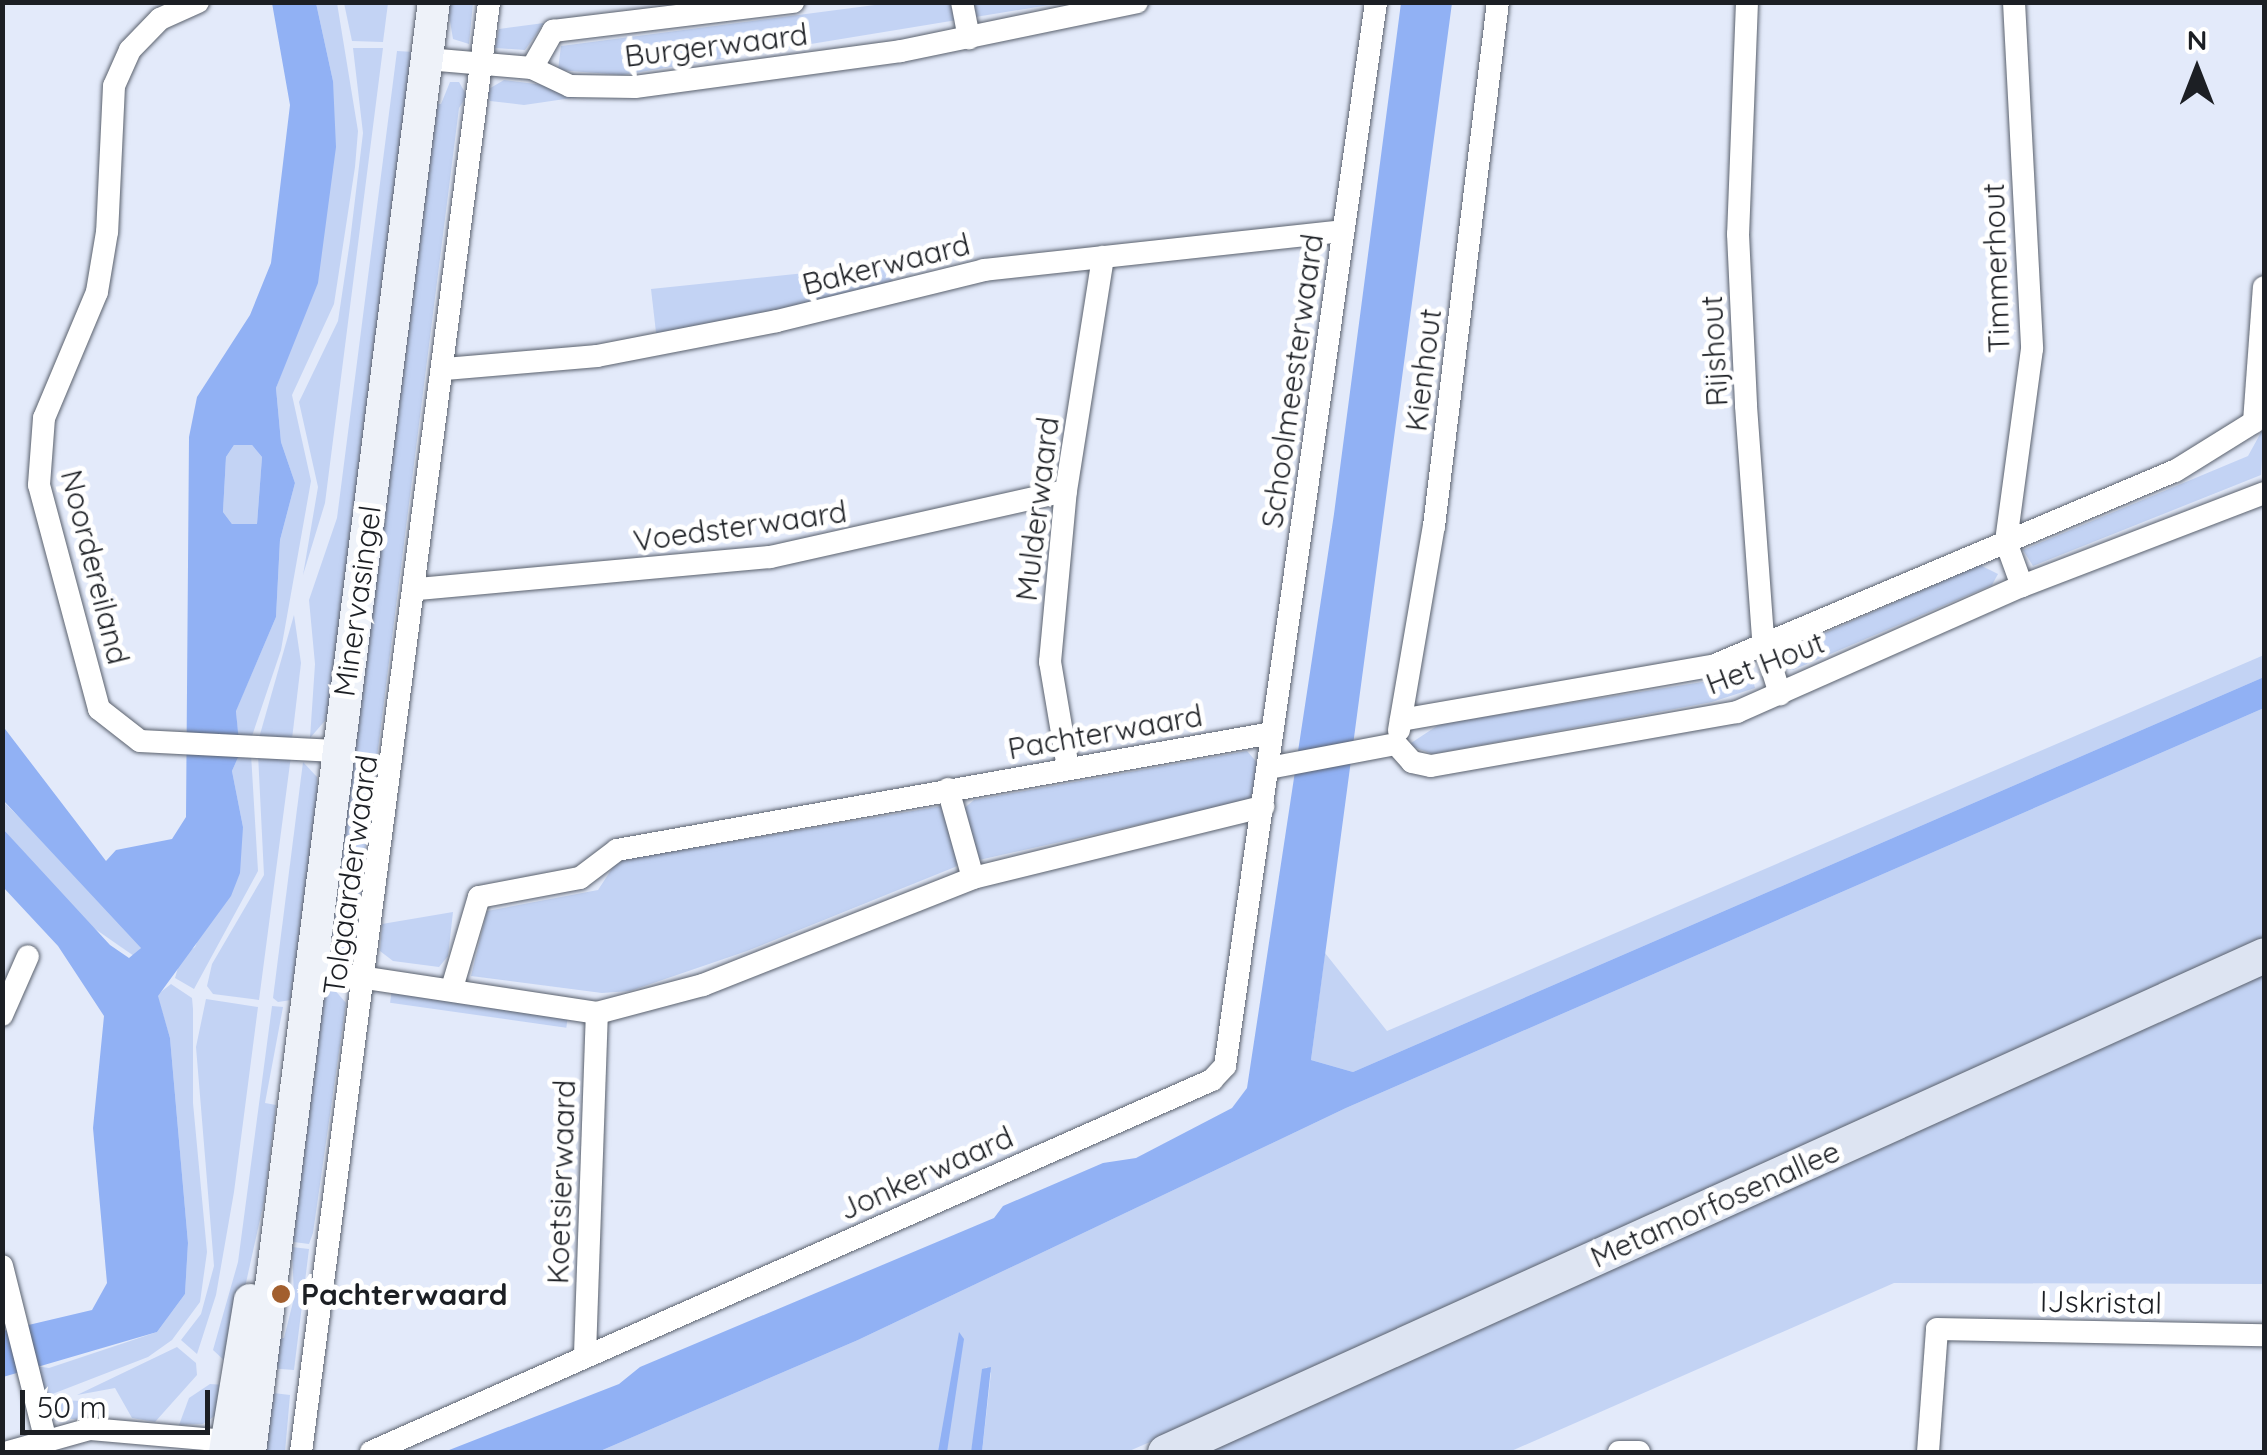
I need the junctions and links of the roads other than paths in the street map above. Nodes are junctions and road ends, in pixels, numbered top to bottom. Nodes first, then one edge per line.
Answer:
1 (198, 2) edge
2 (434, 2) edge
3 (490, 2) edge
4 (793, 2) edge
5 (962, 2) edge
6 (1137, 2) edge
7 (1376, 2) edge
8 (1498, 2) edge
9 (1747, 2) edge
10 (2014, 2) edge
11 (743, 6) edge
12 (969, 38) junction
13 (427, 60) junction
14 (480, 67) junction
15 (532, 68) junction
16 (1342, 231) junction
17 (1103, 257) junction
18 (2264, 287) edge
19 (445, 368) junction
20 (2262, 396) edge
21 (1066, 491) junction
22 (2264, 492) edge
23 (2006, 542) junction
24 (2022, 586) junction
25 (418, 588) junction
26 (1764, 640) junction
27 (1780, 694) junction
28 (1398, 732) junction
29 (1272, 734) junction
30 (336, 751) junction
31 (1279, 766) junction
32 (1068, 768) junction
33 (948, 789) junction
34 (1263, 807) junction
35 (973, 878) junction
36 (2264, 955) edge
37 (28, 956) dead end
38 (306, 969) junction
39 (367, 978) junction
40 (452, 988) junction
41 (597, 1013) junction
42 (2, 1015) edge
43 (2, 1266) edge
44 (2264, 1335) edge
45 (586, 1354) junction
46 (46, 1441) junction
47 (238, 1447) edge
48 (8, 1452) edge
49 (301, 1452) edge
50 (371, 1452) edge
51 (1165, 1452) edge
52 (1618, 1452) edge
53 (1638, 1452) edge
54 (1928, 1452) edge

1 - 30 street, Noordereiland
2 - 13 street, Minervasingel
3 - 14 street, Tolgaarderwaard
4 - 11 street, Burgerwaard
5 - 12 street
6 - 12 street, Burgerwaard
7 - 16 street, Schoolmeesterwaard
8 - 28 street, Kienhout
9 - 26 street, Rijshout
10 - 23 street, Timmerhout
11 - 15 street, Burgerwaard
12 - 15 street, Burgerwaard
13 - 14 street, Burgerwaard
13 - 30 street, Minervasingel
14 - 15 street, Burgerwaard
14 - 19 street, Tolgaarderwaard
16 - 17 street, Bakerwaard
16 - 29 street, Schoolmeesterwaard
17 - 19 street, Bakerwaard
17 - 21 street, Mulderwaard
18 - 20 street, Het Hout
19 - 25 street, Tolgaarderwaard
20 - 23 street, Het Hout
21 - 25 street, Voedsterwaard
21 - 32 street, Mulderwaard
22 - 24 street, Het Hout
23 - 24 street, Timmerhout
23 - 26 street, Het Hout
24 - 27 street, Het Hout
25 - 39 street, Tolgaarderwaard
26 - 27 street, Rijshout
26 - 28 street, Het Hout
27 - 28 street, Het Hout
28 - 31 street, Het Hout
29 - 31 street, Schoolmeesterwaard
29 - 32 street, Pachterwaard
30 - 38 street, Minervasingel
31 - 34 street, Jonkerwaard
32 - 33 street, Pachterwaard
33 - 35 street
33 - 40 street, Pachterwaard
34 - 35 street
34 - 45 street, Jonkerwaard
35 - 41 street
36 - 51 main road, Metamorfosenallee
37 - 42 street
38 - 39 street
38 - 47 street, Minervasingel
39 - 40 street
39 - 49 street, Tolgaarderwaard
40 - 41 street
41 - 45 street, Koetsierwaard
43 - 46 street
44 - 54 street, IJskristal
45 - 50 street, Jonkerwaard
46 - 47 street
46 - 48 street
52 - 53 street

